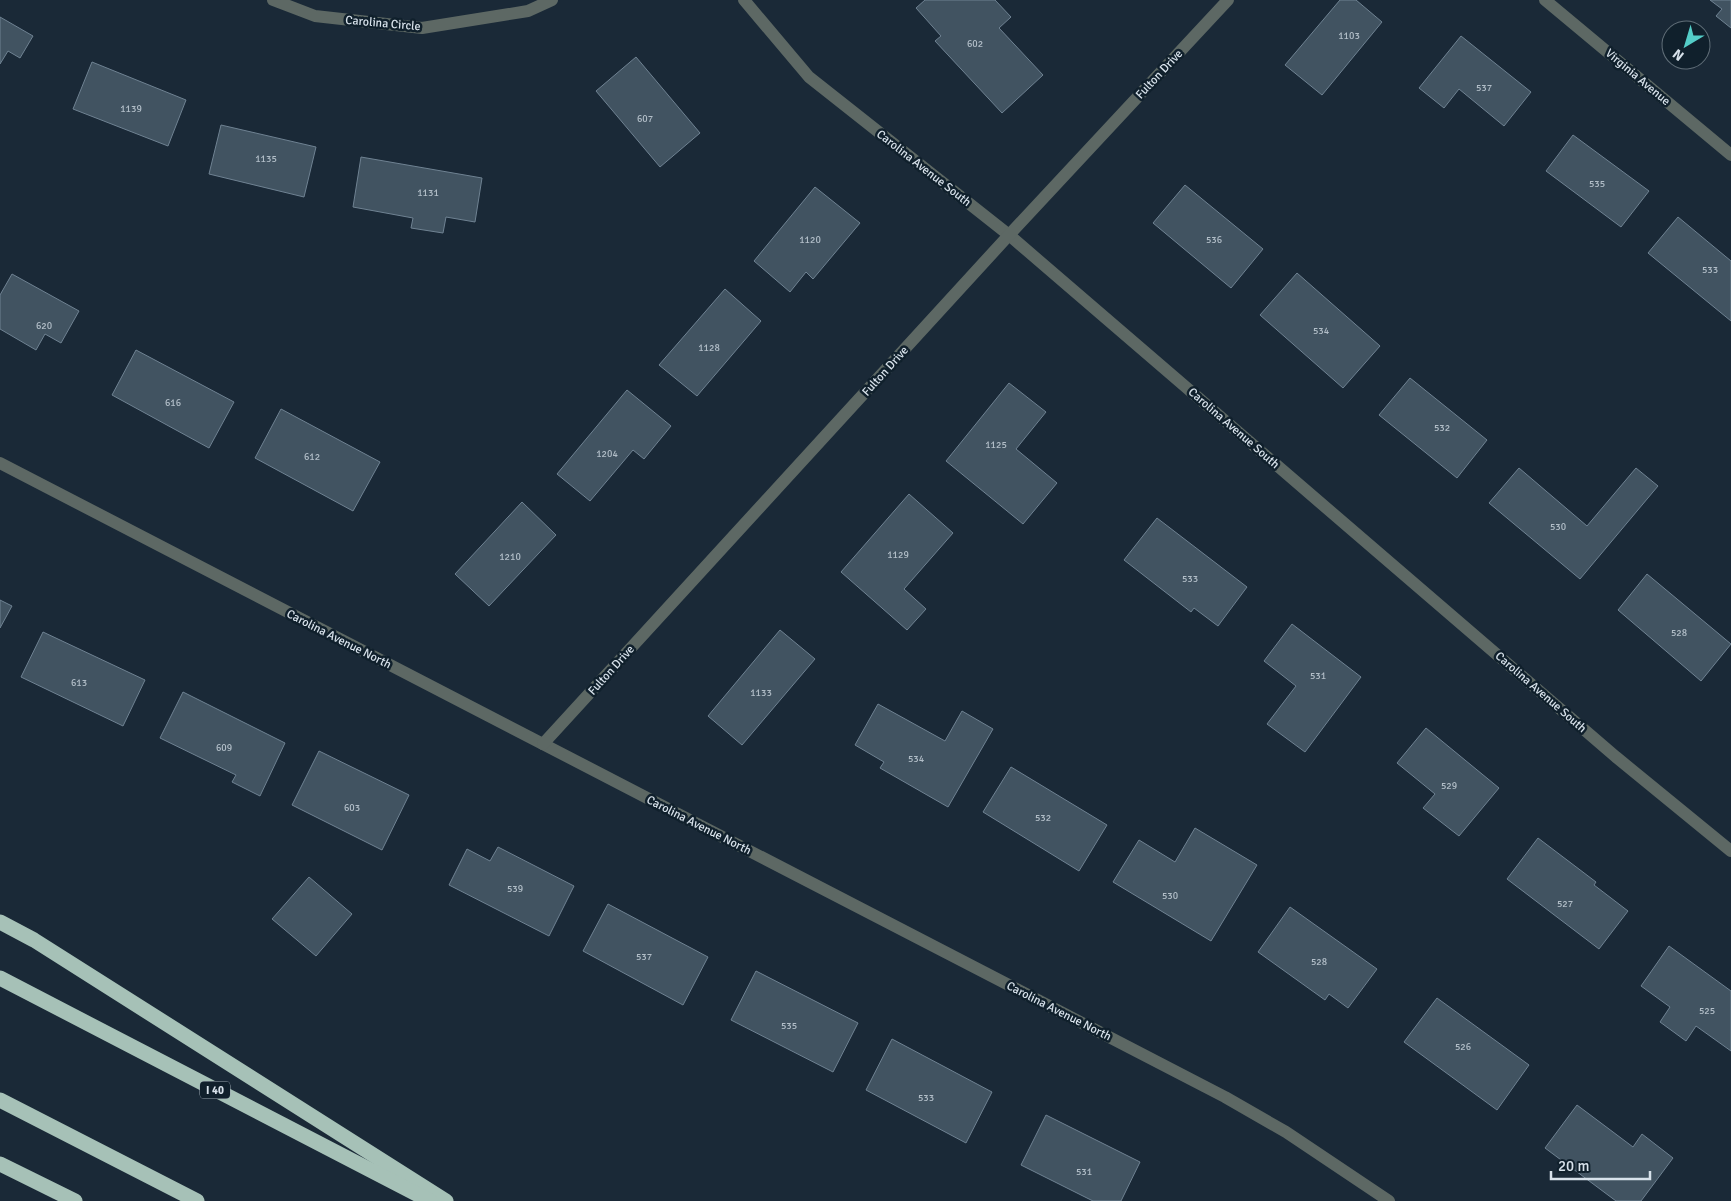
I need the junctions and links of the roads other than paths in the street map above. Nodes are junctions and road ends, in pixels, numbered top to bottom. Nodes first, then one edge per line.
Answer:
1 (273, 0) edge
2 (552, 0) edge
3 (744, 0) edge
4 (1228, 0) edge
5 (1545, 0) edge
6 (1731, 155) edge
7 (1009, 235) junction
8 (0, 463) edge
9 (543, 744) junction
10 (1731, 851) edge
11 (0, 922) edge
12 (0, 978) edge
13 (0, 1100) edge
14 (0, 1164) edge
15 (75, 1201) edge
16 (197, 1201) edge
17 (430, 1201) edge
18 (446, 1201) edge
19 (1389, 1201) edge

1 - 2 street, Carolina Circle
3 - 7 street, Carolina Avenue South
4 - 7 street, Fulton Drive
5 - 6 street, Virginia Avenue
7 - 9 street, Fulton Drive
7 - 10 street, Carolina Avenue South
8 - 9 street, Carolina Avenue North
9 - 19 street, Carolina Avenue North
11 - 18 highway
12 - 17 highway, I 40
13 - 16 highway
14 - 15 highway

